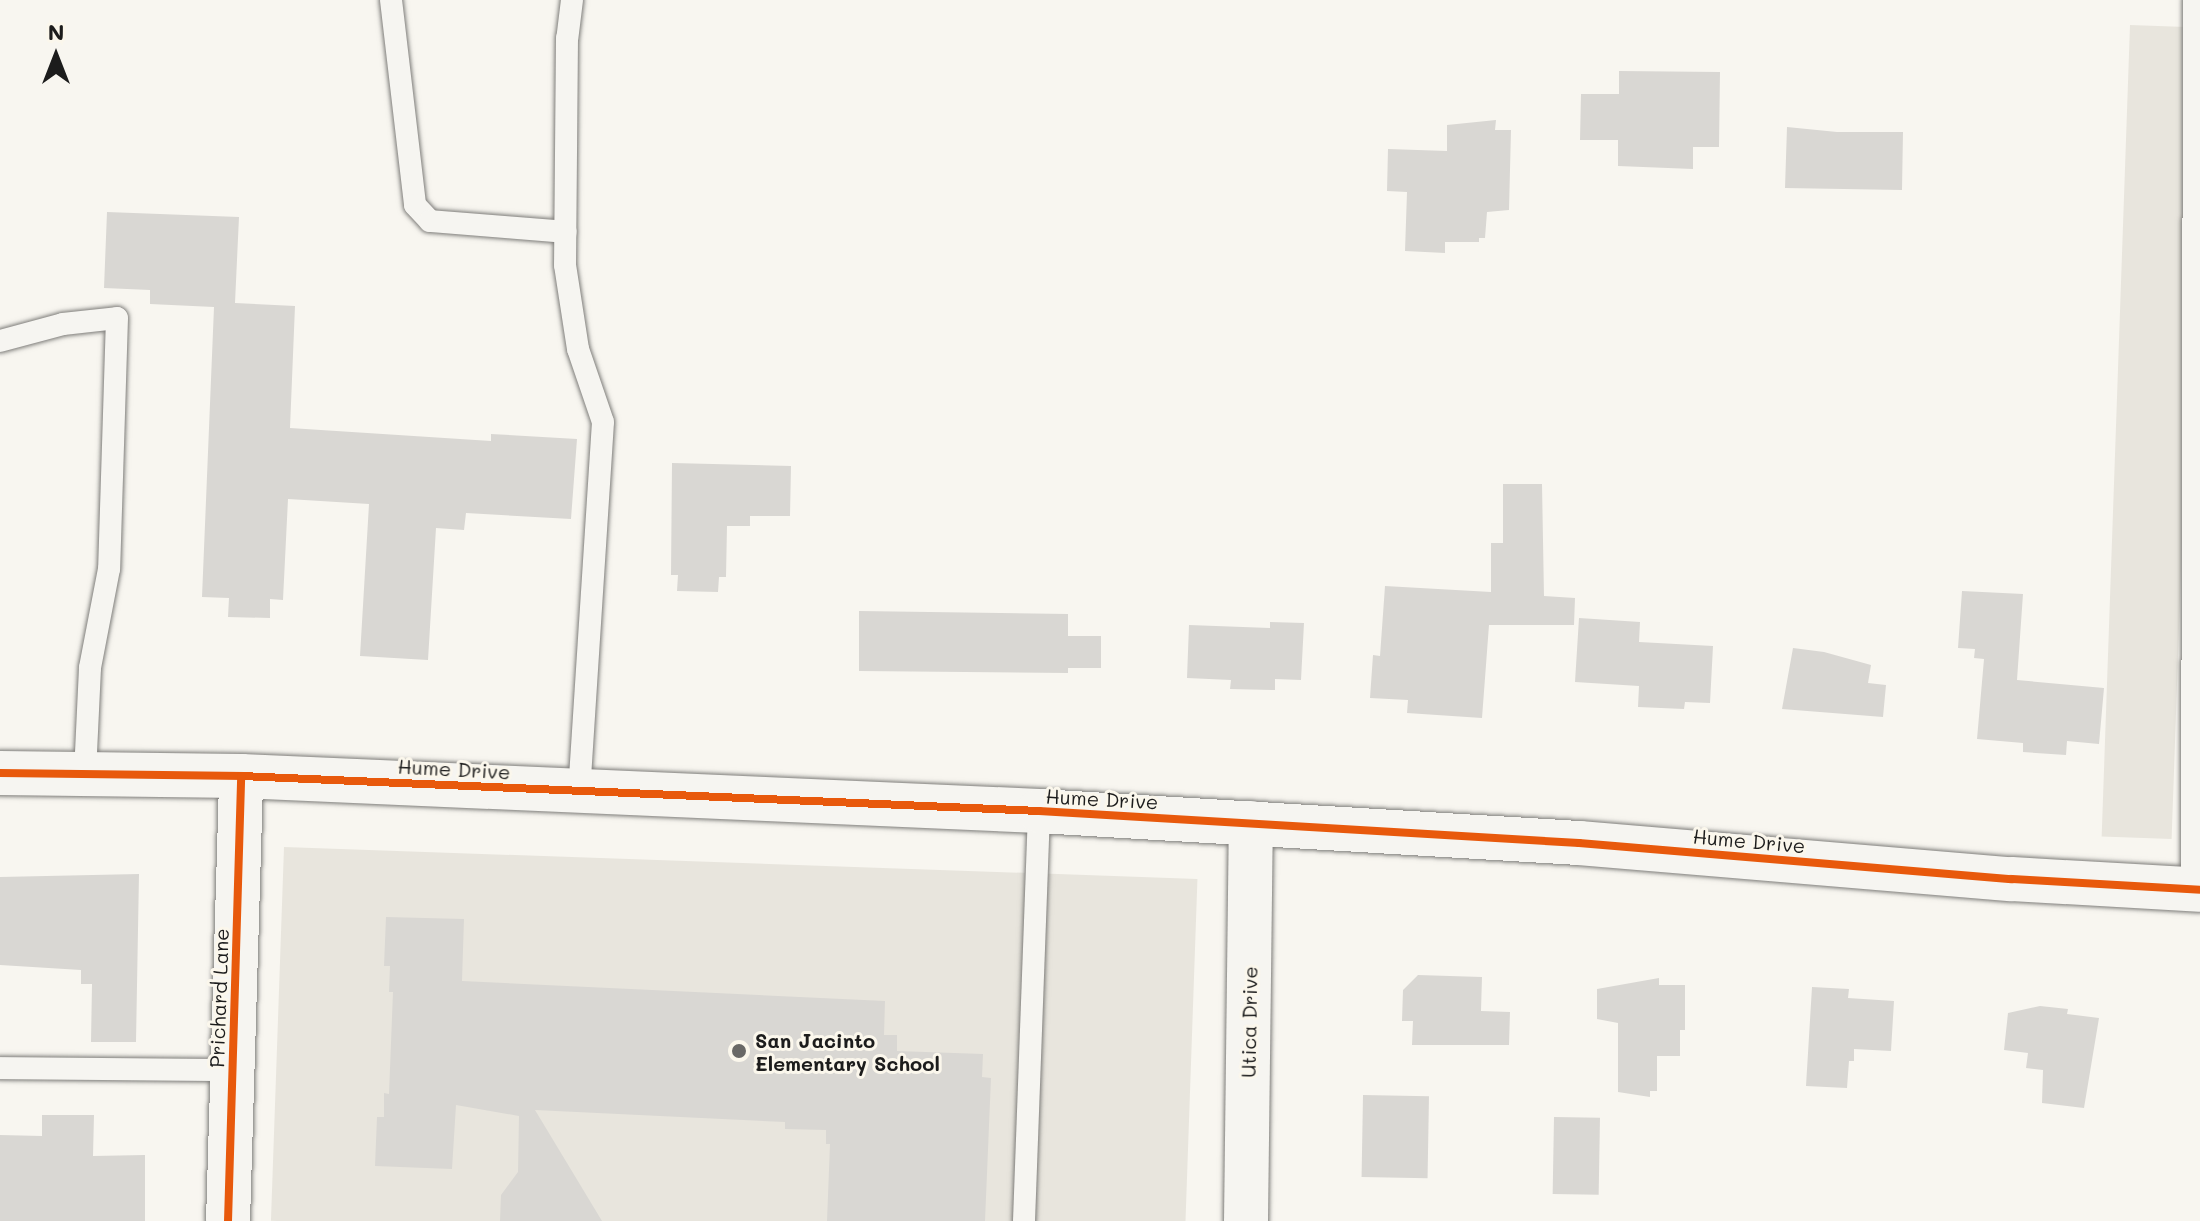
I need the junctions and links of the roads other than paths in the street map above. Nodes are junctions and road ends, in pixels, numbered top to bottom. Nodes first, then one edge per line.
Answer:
1 (391, 0) edge
2 (572, 0) edge
3 (2194, 0) edge
4 (2197, 50) edge
5 (566, 232) junction
6 (0, 341) edge
7 (2196, 436) edge
8 (0, 773) edge
9 (85, 773) junction
10 (241, 776) junction
11 (579, 791) junction
12 (1039, 811) junction
13 (2196, 811) edge
14 (1251, 823) junction
15 (2196, 890) edge
16 (0, 1068) edge
17 (233, 1070) junction
18 (237, 1219) edge
19 (1024, 1221) edge
20 (1246, 1221) edge

1 - 5 lane
2 - 5 lane
3 - 4 lane
4 - 7 lane
5 - 11 lane
6 - 9 lane
7 - 13 lane
8 - 9 street, Hume Drive
9 - 10 street, Hume Drive
10 - 11 street, Hume Drive
10 - 17 street, Prichard Lane
11 - 12 street, Hume Drive
12 - 14 street, Hume Drive
12 - 19 lane
13 - 15 lane
14 - 15 street, Hume Drive
14 - 20 street, Utica Drive
16 - 17 lane
17 - 18 street, Prichard Lane

